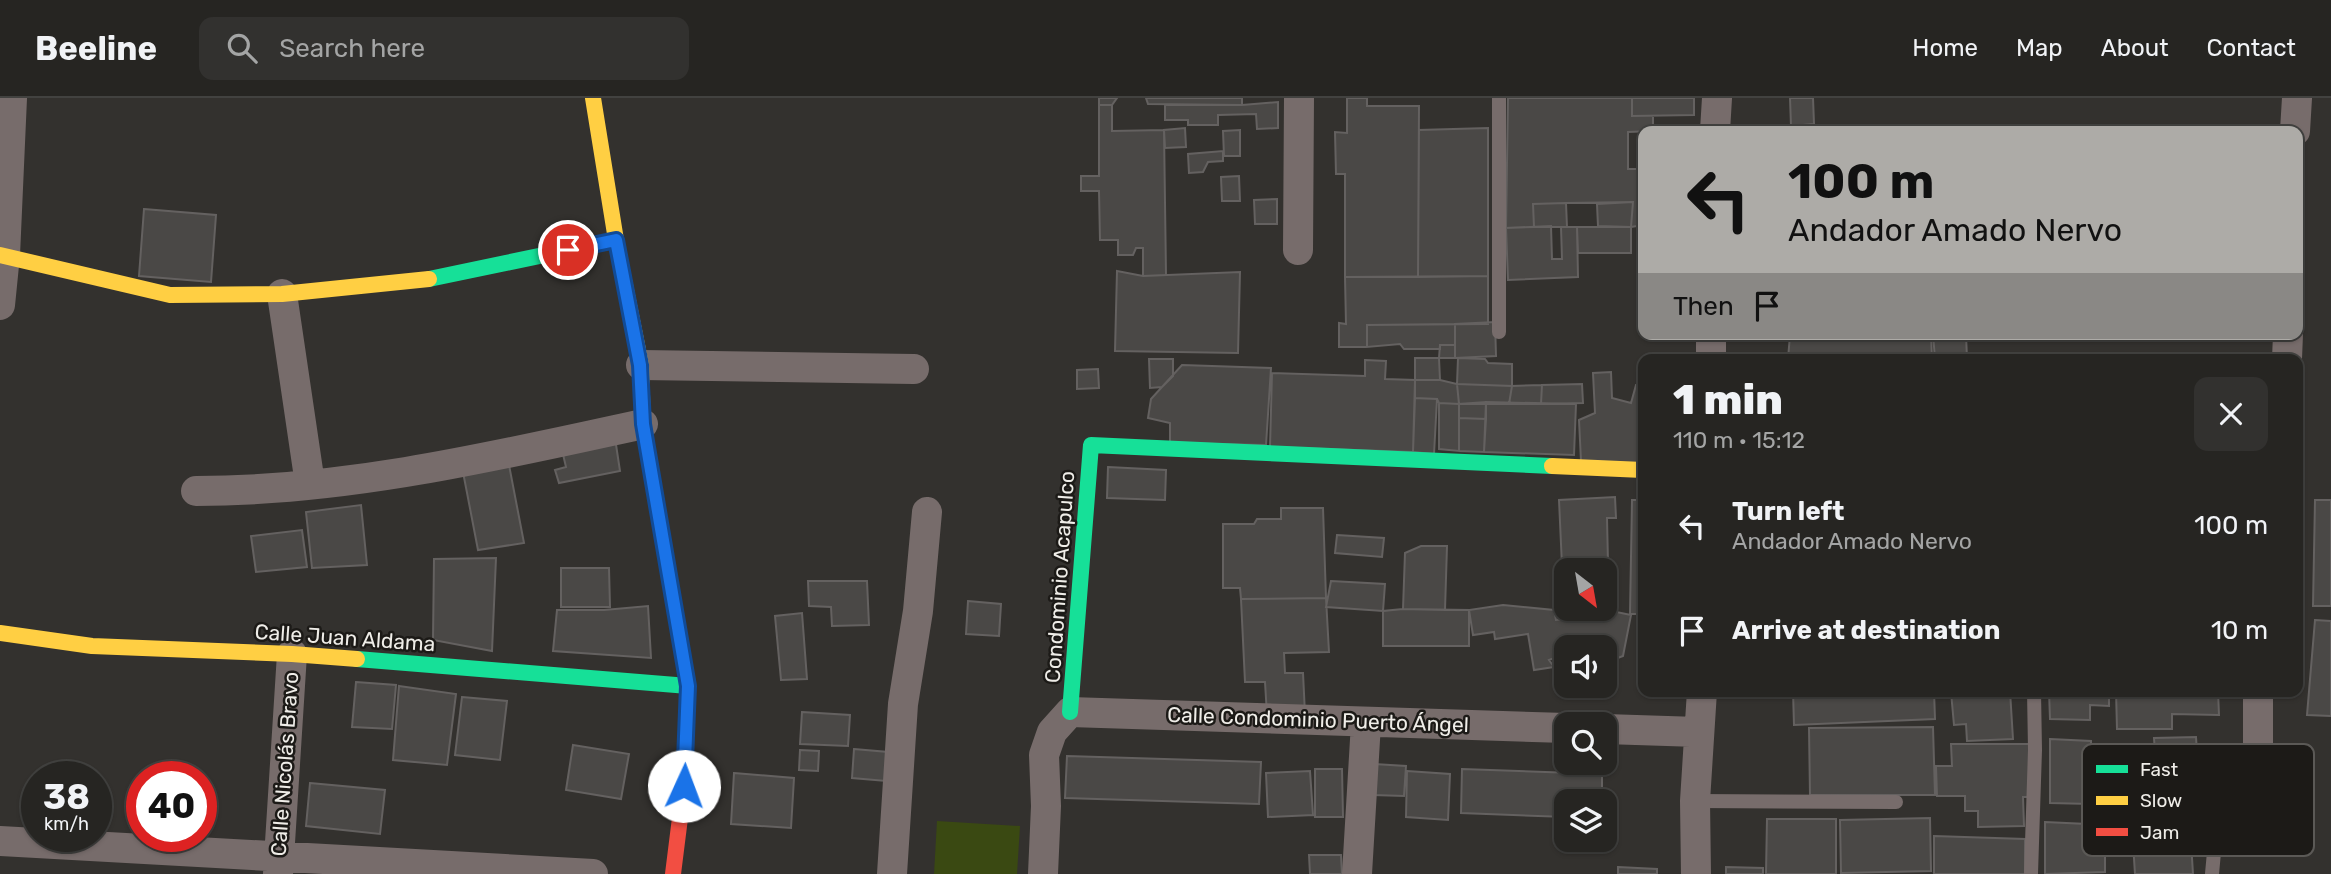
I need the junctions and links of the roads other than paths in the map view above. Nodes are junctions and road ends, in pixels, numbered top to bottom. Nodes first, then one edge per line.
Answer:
1 (12, 98) edge
2 (593, 98) edge
3 (1299, 98) edge
4 (1499, 98) edge
5 (1717, 98) edge
6 (2297, 98) edge
7 (1715, 126) edge
8 (2295, 126) edge
9 (616, 240) junction
10 (1298, 250) dead end
11 (3, 255) edge
12 (282, 294) junction
13 (0, 305) edge
14 (1499, 332) dead end
15 (640, 365) junction
16 (914, 369) dead end
17 (643, 424) junction
18 (1638, 470) edge
19 (310, 484) junction
20 (196, 491) dead end
21 (927, 512) dead end
22 (0, 633) edge
23 (292, 654) junction
24 (688, 686) junction
25 (1702, 697) edge
26 (2034, 697) edge
27 (2258, 697) edge
28 (1070, 712) junction
29 (1366, 723) junction
30 (1554, 728) edge
31 (1617, 729) edge
32 (1698, 732) junction
33 (2258, 744) edge
34 (1695, 802) junction
35 (1896, 802) dead end
36 (0, 841) edge
37 (2214, 856) edge
38 (278, 866) edge
39 (593, 874) edge
40 (673, 874) edge
41 (891, 874) edge
42 (1043, 874) edge
43 (1357, 874) edge
44 (1696, 874) edge
45 (2031, 874) edge
46 (2212, 874) edge

1 - 11 street
2 - 9 street
3 - 10 street
4 - 14 lane
5 - 7 street
6 - 8 street
9 - 12 street
9 - 15 street
11 - 12 street
11 - 13 street
12 - 19 street
15 - 16 street
15 - 17 street
17 - 19 street
17 - 24 street
18 - 28 street, Condominio Acapulco
19 - 20 street
21 - 41 street
22 - 23 street, Calle Juan Aldama
23 - 24 street, Calle Juan Aldama
23 - 38 street, Calle Nicolás Bravo
24 - 40 street
25 - 32 street
26 - 45 lane
27 - 33 street
28 - 29 street, Calle Condominio Puerto Ángel
28 - 42 street
29 - 30 street, Calle Condominio Puerto Ángel
29 - 43 street
31 - 32 street
32 - 34 street
34 - 35 lane
34 - 44 street
36 - 38 street
37 - 46 lane
38 - 39 street

